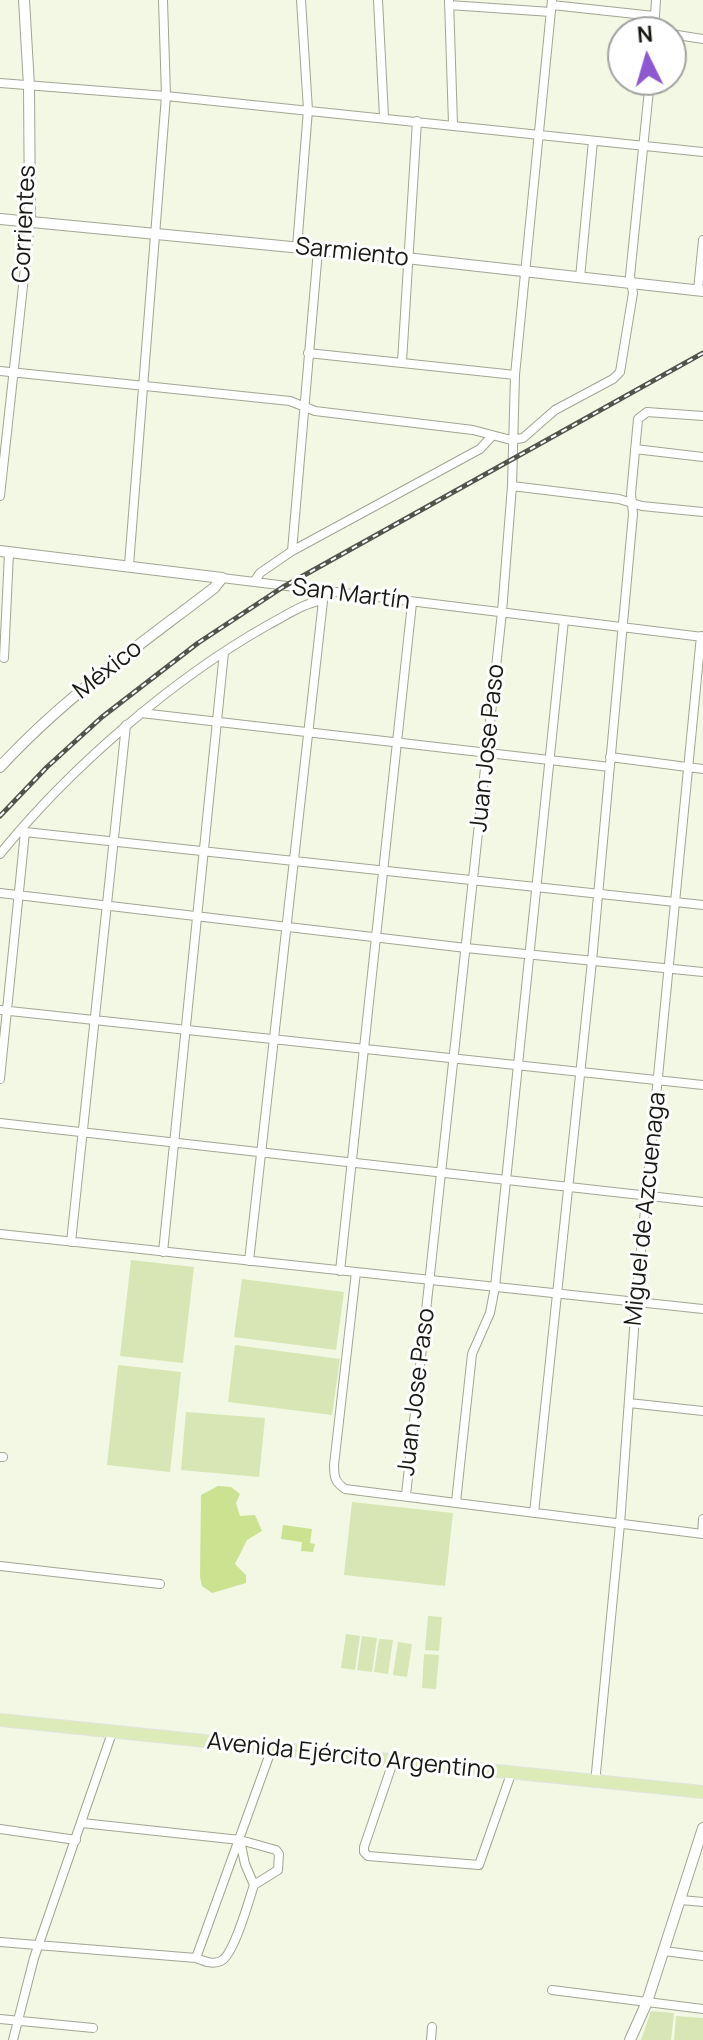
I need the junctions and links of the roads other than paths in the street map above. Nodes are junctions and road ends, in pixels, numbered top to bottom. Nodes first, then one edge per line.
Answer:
1 (24, 0) edge
2 (163, 0) edge
3 (301, 0) edge
4 (378, 0) edge
5 (656, 0) edge
6 (449, 2) edge
7 (551, 5) edge
8 (654, 16) joint
9 (0, 83) edge
10 (29, 86) junction
11 (166, 96) junction
12 (648, 96) edge
13 (308, 110) junction
14 (384, 117) junction
15 (417, 121) junction
16 (453, 124) junction
17 (538, 135) junction
18 (593, 141) junction
19 (643, 144) junction
20 (703, 152) edge
21 (0, 219) edge
22 (30, 222) junction
23 (154, 233) junction
24 (703, 240) edge
25 (297, 247) junction
26 (318, 250) junction
27 (406, 258) junction
28 (526, 272) junction
29 (580, 278) junction
30 (632, 283) junction
31 (700, 290) edge
32 (308, 353) junction
33 (402, 362) junction
34 (0, 371) edge
35 (12, 372) junction
36 (515, 375) junction
37 (142, 387) junction
38 (304, 406) junction
39 (703, 416) edge
40 (492, 436) junction
41 (511, 440) junction
42 (635, 449) junction
43 (703, 457) edge
44 (512, 486) junction
45 (0, 496) edge
46 (632, 503) junction
47 (703, 512) edge
48 (292, 551) junction
49 (4, 552) edge
50 (129, 565) junction
51 (222, 578) junction
52 (254, 582) junction
53 (324, 596) junction
54 (412, 603) junction
55 (502, 612) junction
56 (564, 620) junction
57 (623, 626) junction
58 (702, 636) edge
59 (224, 652) junction
60 (4, 658) dead end
61 (141, 713) junction
62 (217, 722) junction
63 (126, 725) junction
64 (309, 733) junction
65 (397, 743) junction
66 (487, 753) junction
67 (550, 760) junction
68 (610, 762) junction
69 (0, 767) edge
70 (688, 767) junction
71 (703, 769) edge
72 (23, 830) junction
73 (115, 842) junction
74 (204, 852) junction
75 (0, 854) edge
76 (294, 861) junction
77 (383, 871) junction
78 (474, 881) junction
79 (537, 887) junction
80 (0, 893) edge
81 (598, 894) junction
82 (17, 895) junction
83 (675, 902) junction
84 (703, 905) edge
85 (107, 906) junction
86 (197, 917) junction
87 (287, 927) junction
88 (376, 938) junction
89 (466, 948) junction
90 (530, 954) junction
91 (592, 961) junction
92 (670, 968) junction
93 (703, 972) edge
94 (3, 1010) edge
95 (95, 1020) junction
96 (186, 1030) junction
97 (274, 1039) junction
98 (363, 1048) junction
99 (454, 1059) junction
100 (518, 1066) junction
101 (580, 1072) junction
102 (0, 1079) edge
103 (658, 1081) junction
104 (703, 1085) edge
105 (0, 1123) edge
106 (83, 1132) junction
107 (174, 1143) junction
108 (261, 1152) junction
109 (351, 1163) junction
110 (442, 1173) junction
111 (507, 1180) junction
112 (568, 1187) junction
113 (647, 1196) junction
114 (703, 1202) edge
115 (0, 1234) edge
116 (71, 1242) junction
117 (163, 1252) junction
118 (249, 1261) junction
119 (340, 1271) junction
120 (356, 1272) junction
121 (430, 1280) junction
122 (495, 1287) junction
123 (558, 1294) junction
124 (636, 1302) junction
125 (703, 1309) edge
126 (629, 1403) junction
127 (703, 1411) edge
128 (406, 1495) junction
129 (456, 1502) junction
130 (534, 1513) junction
131 (703, 1519) edge
132 (620, 1524) junction
133 (702, 1534) edge
134 (0, 1566) edge
135 (160, 1584) dead end
136 (0, 1720) edge
137 (113, 1730) junction
138 (272, 1748) junction
139 (393, 1762) junction
140 (511, 1774) junction
141 (595, 1783) junction
142 (703, 1792) edge
143 (82, 1823) junction
144 (703, 1828) edge
145 (0, 1829) edge
146 (76, 1840) junction
147 (240, 1840) junction
148 (700, 1852) edge
149 (254, 1885) junction
150 (681, 1900) junction
151 (703, 1902) edge
152 (0, 1942) edge
153 (39, 1945) junction
154 (664, 1951) junction
155 (703, 1956) edge
156 (196, 1958) junction
157 (552, 1990) dead end
158 (647, 2002) junction
159 (703, 2009) edge
160 (0, 2019) edge
161 (16, 2021) junction
162 (432, 2027) dead end
163 (93, 2028) dead end
164 (13, 2040) edge
165 (431, 2040) edge
166 (630, 2040) edge

1 - 10 street, Corrientes
2 - 11 street
3 - 13 street
4 - 14 street
5 - 8 street
6 - 7 street
6 - 16 street
7 - 8 street
7 - 17 street, Juan Jose Paso
9 - 10 street
10 - 11 street
10 - 22 street, Corrientes
11 - 13 street
11 - 23 street
12 - 19 street
13 - 14 street
13 - 25 street
14 - 15 street
15 - 16 street
15 - 27 street
16 - 17 street
17 - 18 street
17 - 28 street, Juan Jose Paso
18 - 19 street
18 - 29 street
19 - 20 street
19 - 30 street
21 - 22 street, Sarmiento
22 - 23 street, Sarmiento
22 - 35 street, Corrientes
23 - 25 street, Sarmiento
23 - 37 street
24 - 31 street
25 - 26 street, Sarmiento
26 - 27 street, Sarmiento
26 - 32 street
27 - 28 street, Sarmiento
27 - 33 street
28 - 29 street, Sarmiento
28 - 36 street, Juan Jose Paso
29 - 30 street, Sarmiento
30 - 31 street, Sarmiento
30 - 41 street
32 - 33 street
32 - 38 street
33 - 36 street
34 - 35 street
35 - 37 street
35 - 45 street, Corrientes
36 - 41 street, Juan Jose Paso
37 - 38 street
37 - 50 street
38 - 40 street
38 - 48 street
39 - 42 street
40 - 41 street
40 - 48 street
41 - 44 street, Juan Jose Paso
42 - 43 street
42 - 46 street
44 - 46 street
44 - 55 street, Juan Jose Paso
46 - 47 street
46 - 57 street
48 - 52 street
49 - 50 street, San Martín
49 - 60 street
50 - 51 street, San Martín
51 - 52 street, San Martín
51 - 69 street, México
52 - 53 street, San Martín
53 - 54 street, San Martín
53 - 59 street
53 - 64 street
54 - 55 street, San Martín
54 - 65 street
55 - 56 street, San Martín
55 - 66 street, Juan Jose Paso
56 - 57 street, San Martín
56 - 67 street
57 - 58 street, San Martín
57 - 68 street
58 - 70 street, Miguel de Azcuenaga
59 - 61 street
59 - 62 street
61 - 62 street
61 - 63 street
62 - 64 street
62 - 74 street
63 - 72 street
63 - 73 street
64 - 65 street
64 - 76 street
65 - 66 street
65 - 77 street
66 - 67 street
66 - 78 street, Juan Jose Paso
67 - 68 street
67 - 79 street
68 - 70 street
68 - 81 street
70 - 71 street
70 - 83 street, Miguel de Azcuenaga
72 - 73 street
72 - 75 street
72 - 82 street
73 - 74 street
73 - 85 street
74 - 76 street
74 - 86 street
76 - 77 street
76 - 87 street
77 - 78 street
77 - 88 street
78 - 79 street
78 - 89 street, Juan Jose Paso
79 - 81 street
79 - 90 street
80 - 82 street
81 - 83 street
81 - 91 street
82 - 85 street
82 - 94 street
83 - 84 street
83 - 92 street, Miguel de Azcuenaga
85 - 86 street
85 - 95 street
86 - 87 street
86 - 96 street
87 - 88 street
87 - 97 street
88 - 89 street
88 - 98 street
89 - 90 street
89 - 99 street, Juan Jose Paso
90 - 91 street
90 - 100 street
91 - 92 street
91 - 101 street
92 - 93 street
92 - 103 street, Miguel de Azcuenaga
94 - 95 street
94 - 102 street
95 - 96 street
95 - 106 street
96 - 97 street
96 - 107 street
97 - 98 street
97 - 108 street
98 - 99 street
98 - 109 street
99 - 100 street
99 - 110 street, Juan Jose Paso
100 - 101 street
100 - 111 street
101 - 103 street
101 - 112 street
103 - 104 street
103 - 113 street, Miguel de Azcuenaga
105 - 106 street
106 - 107 street
106 - 116 street
107 - 108 street
107 - 117 street
108 - 109 street
108 - 118 street
109 - 110 street
109 - 119 street
110 - 111 street
110 - 121 street, Juan Jose Paso
111 - 112 street
111 - 122 street
112 - 113 street
112 - 123 street
113 - 114 street
113 - 124 street, Miguel de Azcuenaga
115 - 116 street
116 - 117 street
117 - 118 street
118 - 119 street
119 - 120 street
120 - 121 street
120 - 128 street
121 - 122 street
121 - 128 street, Juan Jose Paso
122 - 123 street
122 - 129 street
123 - 124 street
123 - 130 street
124 - 125 street
124 - 126 street, Miguel de Azcuenaga
126 - 127 street
126 - 132 street, Miguel de Azcuenaga
128 - 129 street
129 - 130 street
130 - 132 street
131 - 133 street
132 - 133 street
132 - 141 street, Miguel de Azcuenaga
134 - 135 street
136 - 137 main road, Avenida Ejército Argentino
137 - 138 main road, Avenida Ejército Argentino
137 - 143 street
138 - 139 main road, Avenida Ejército Argentino
138 - 147 street
139 - 140 main road, Avenida Ejército Argentino
139 - 140 street
140 - 141 main road, Avenida Ejército Argentino
141 - 142 main road, Avenida Ejército Argentino
143 - 146 street
143 - 147 street
144 - 148 street
145 - 146 street
146 - 153 street
147 - 149 street
147 - 149 street
147 - 156 street
148 - 150 street
149 - 156 street
150 - 151 street
150 - 154 street
152 - 153 street
153 - 156 street
153 - 161 street
154 - 155 street
154 - 158 street
157 - 158 street
158 - 159 street
158 - 166 street
160 - 161 street
161 - 163 street
161 - 164 street
162 - 165 street

